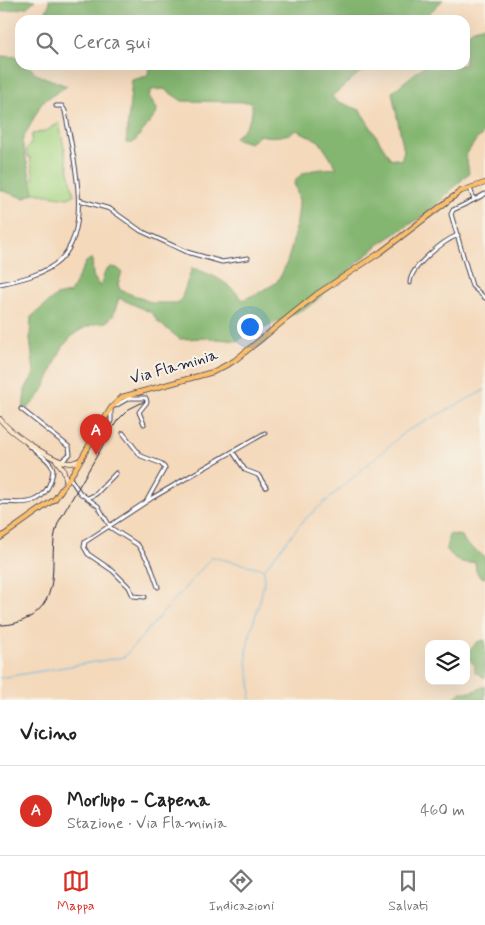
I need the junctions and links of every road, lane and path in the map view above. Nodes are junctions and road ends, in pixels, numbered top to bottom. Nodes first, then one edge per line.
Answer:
1 (56, 106) dead end
2 (485, 183) edge
3 (470, 188) junction
4 (485, 194) edge
5 (79, 200) junction
6 (474, 200) junction
7 (458, 235) junction
8 (248, 258) dead end
9 (410, 283) dead end
10 (0, 284) edge
11 (485, 298) edge
12 (111, 408) junction
13 (21, 409) dead end
14 (0, 419) edge
15 (144, 424) dead end
16 (108, 425) dead end
17 (123, 433) dead end
18 (265, 433) dead end
19 (24, 439) junction
20 (233, 452) junction
21 (82, 459) junction
22 (62, 463) junction
23 (74, 472) junction
24 (116, 473) dead end
25 (69, 480) junction
26 (266, 487) dead end
27 (87, 498) junction
28 (0, 502) edge
29 (146, 502) junction
30 (108, 525) junction
31 (0, 538) edge
32 (158, 587) dead end
33 (145, 596) dead end

1 - 5 street
2 - 3 main road, Via Flaminia
3 - 6 street
3 - 12 main road, Via Flaminia
4 - 6 street
5 - 8 street
5 - 10 street
6 - 7 street
7 - 9 street
7 - 11 street
12 - 15 street
12 - 16 street
12 - 21 main road, Via Flaminia
13 - 22 street
14 - 19 main road
17 - 29 street
18 - 20 street
19 - 22 main road
19 - 28 street
20 - 26 street
20 - 29 street
21 - 22 main road
21 - 23 main road, Via Flaminia
22 - 23 main road
22 - 25 main road
23 - 25 main road, Via Flaminia
24 - 27 street
25 - 27 street
25 - 31 main road, Via Flaminia
27 - 30 street
29 - 30 street
30 - 32 street
30 - 33 street

